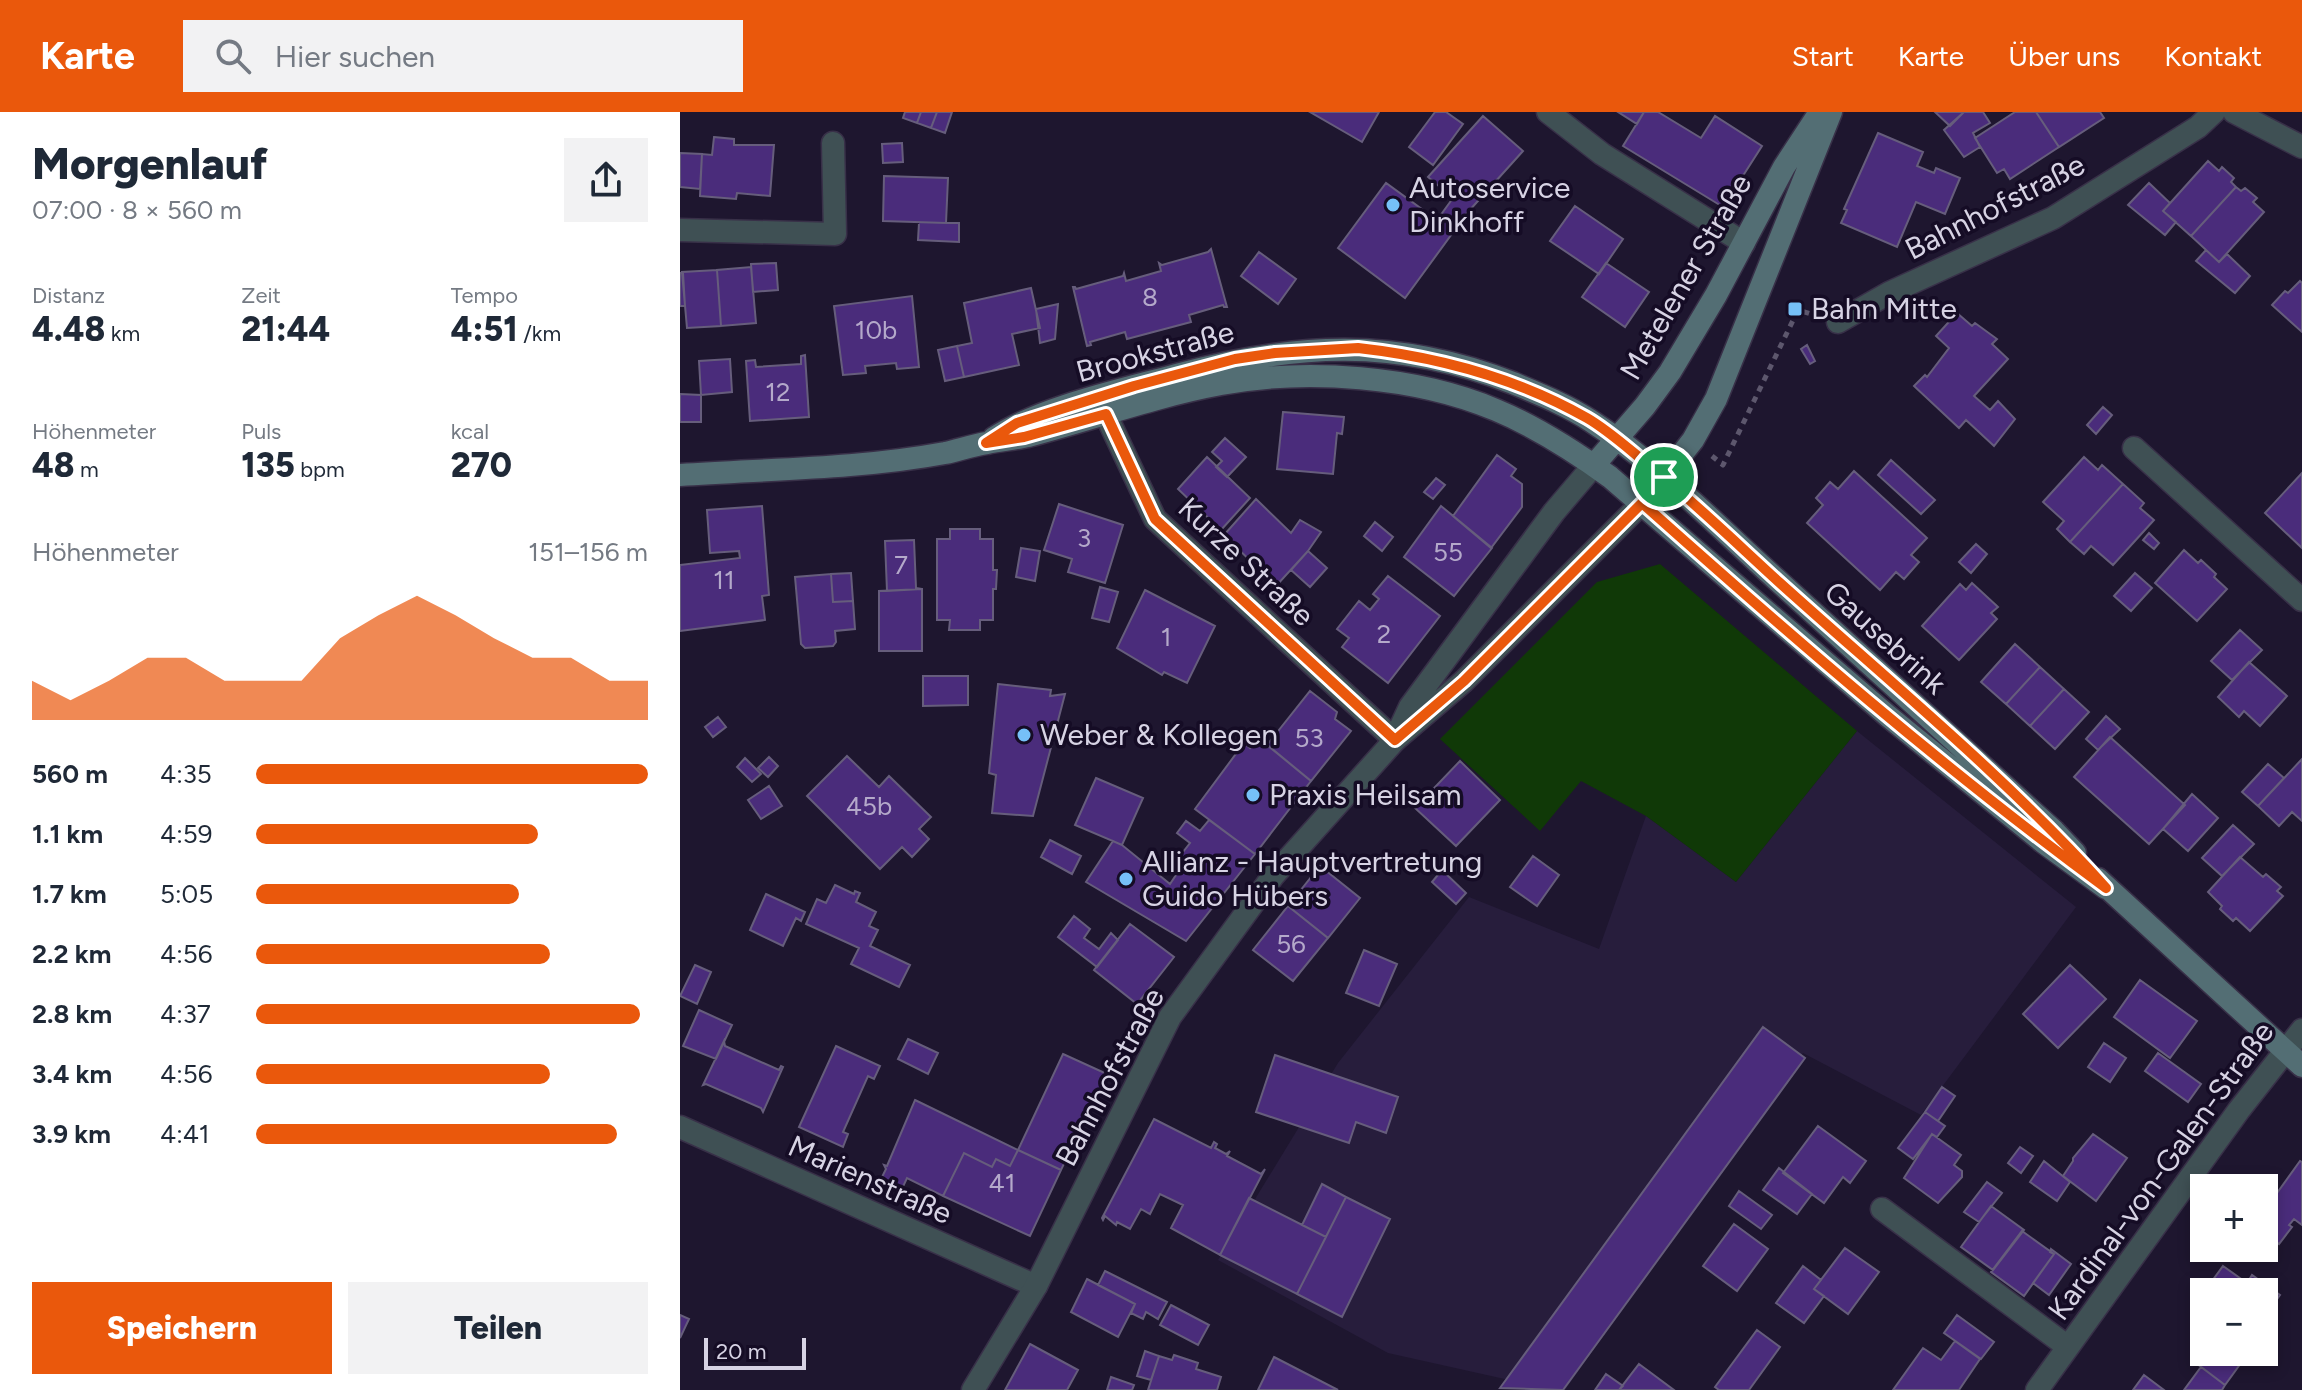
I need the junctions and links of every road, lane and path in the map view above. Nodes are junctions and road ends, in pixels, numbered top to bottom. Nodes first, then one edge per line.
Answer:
1 (1548, 112) edge
2 (1820, 112) edge
3 (1831, 112) edge
4 (2214, 112) edge
5 (2234, 112) edge
6 (833, 143) dead end
7 (2302, 147) edge
8 (680, 230) edge
9 (1744, 243) junction
10 (1838, 322) joint
11 (1102, 406) junction
12 (1617, 439) junction
13 (1693, 440) junction
14 (2134, 448) dead end
15 (1594, 465) junction
16 (680, 475) edge
17 (1664, 477) junction
18 (1642, 503) junction
19 (2302, 600) edge
20 (1395, 740) junction
21 (2106, 888) junction
22 (2302, 1030) edge
23 (2294, 1059) edge
24 (680, 1127) edge
25 (1882, 1209) dead end
26 (1036, 1286) junction
27 (2068, 1347) junction
28 (973, 1390) edge
29 (2037, 1390) edge

1 - 9 street
2 - 9 main road, Metelener Straße
3 - 13 main road, Metelener Straße
4 - 10 street, Bahnhofstraße
5 - 7 street
6 - 8 street
9 - 12 main road, Metelener Straße
10 - 13 path
11 - 12 main road, Brookstraße
11 - 15 main road, Brookstraße
11 - 16 main road, Brookstraße
11 - 20 street, Kurze Straße
12 - 15 main road, Metelener Straße
12 - 17 main road, Gausebrink
13 - 17 main road, Metelener Straße
14 - 19 street
15 - 18 main road, Brookstraße
15 - 20 street, Bahnhofstraße
17 - 18 street, Bahnhofstraße
17 - 21 main road, Gausebrink
18 - 20 street, Bahnhofstraße
18 - 21 main road, Gausebrink
20 - 26 street, Bahnhofstraße
21 - 23 main road, Gausebrink
22 - 23 street, Kardinal-von-Galen-Straße
23 - 27 street, Kardinal-von-Galen-Straße
24 - 26 street, Marienstraße
25 - 27 street, Kardinal-von-Galen-Straße
26 - 28 street, Bahnhofstraße
27 - 29 street, Kardinal-von-Galen-Straße

